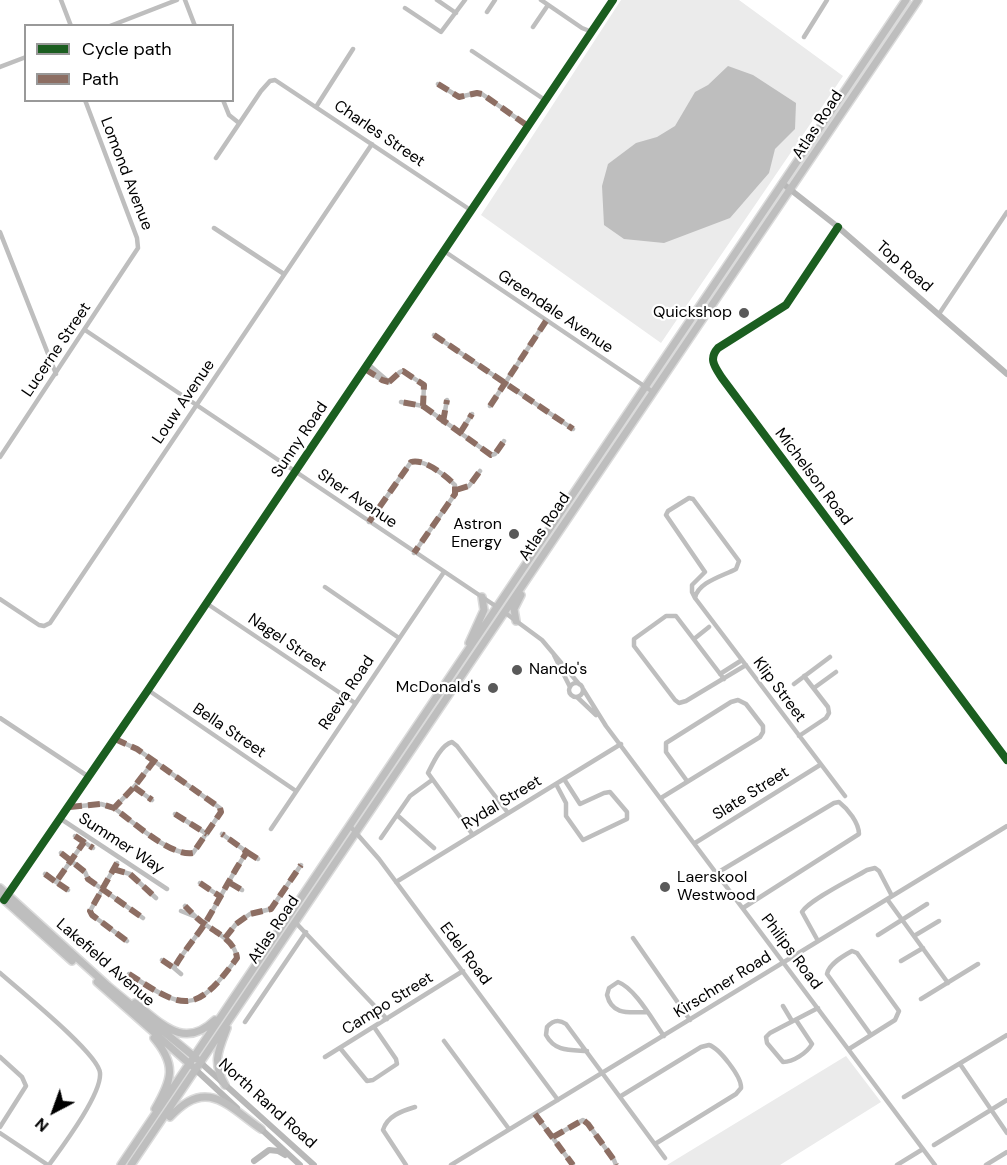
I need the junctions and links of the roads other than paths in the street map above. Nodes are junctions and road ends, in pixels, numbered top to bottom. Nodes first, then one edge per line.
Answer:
1 (62, 0) edge
2 (177, 0) edge
3 (185, 0) edge
4 (437, 0) edge
5 (465, 0) edge
6 (495, 0) edge
7 (541, 0) edge
8 (613, 0) edge
9 (827, 0) edge
10 (906, 0) edge
11 (918, 0) edge
12 (548, 5) junction
13 (405, 8) dead end
14 (456, 12) junction
15 (487, 12) dead end
16 (70, 24) edge
17 (115, 24) edge
18 (194, 24) edge
19 (532, 27) dead end
20 (582, 28) junction
21 (592, 32) junction
22 (588, 37) junction
23 (804, 37) dead end
24 (353, 50) dead end
25 (472, 51) dead end
26 (24, 58) edge
27 (0, 67) edge
28 (438, 84) dead end
29 (545, 100) junction
30 (86, 102) edge
31 (225, 102) edge
32 (316, 107) junction
33 (239, 123) junction
34 (528, 126) junction
35 (372, 144) junction
36 (223, 148) junction
37 (230, 153) dead end
38 (216, 158) dead end
39 (782, 183) junction
40 (791, 189) junction
41 (471, 211) junction
42 (1007, 212) edge
43 (838, 227) junction
44 (214, 228) dead end
45 (0, 232) edge
46 (444, 251) junction
47 (134, 256) joint
48 (284, 274) junction
49 (939, 314) junction
50 (546, 321) junction
51 (85, 330) junction
52 (434, 334) dead end
53 (367, 367) junction
54 (56, 374) junction
55 (1007, 374) edge
56 (505, 383) junction
57 (645, 387) junction
58 (653, 392) junction
59 (447, 400) dead end
60 (401, 402) dead end
61 (490, 405) dead end
62 (196, 406) junction
63 (423, 406) junction
64 (472, 414) dead end
65 (443, 422) junction
66 (573, 429) dead end
67 (460, 434) junction
68 (504, 441) dead end
69 (0, 457) edge
70 (480, 471) dead end
71 (295, 472) junction
72 (456, 490) junction
73 (369, 522) junction
74 (414, 553) junction
75 (444, 572) junction
76 (529, 576) junction
77 (325, 586) dead end
78 (482, 597) junction
79 (695, 598) junction
80 (0, 599) edge
81 (206, 603) junction
82 (497, 607) junction
83 (504, 612) junction
84 (516, 621) junction
85 (709, 627) dead end
86 (399, 638) junction
87 (694, 639) junction
88 (553, 653) junction
89 (830, 657) dead end
90 (463, 659) junction
91 (742, 660) junction
92 (746, 665) junction
93 (836, 672) dead end
94 (722, 676) junction
95 (804, 676) junction
96 (794, 684) dead end
97 (581, 686) junction
98 (570, 687) junction
99 (814, 688) junction
100 (148, 690) junction
101 (577, 697) junction
102 (355, 703) junction
103 (0, 718) edge
104 (606, 726) junction
105 (799, 736) junction
106 (115, 739) junction
107 (621, 744) junction
108 (1007, 760) edge
109 (154, 761) junction
110 (820, 765) junction
111 (89, 777) junction
112 (564, 779) junction
113 (432, 780) junction
114 (687, 781) junction
115 (556, 784) junction
116 (134, 787) junction
117 (296, 791) junction
118 (845, 796) dead end
119 (661, 798) junction
120 (152, 800) dead end
121 (70, 807) junction
122 (114, 808) junction
123 (508, 813) junction
124 (175, 814) dead end
125 (397, 815) junction
126 (61, 819) junction
127 (350, 826) junction
128 (1007, 826) edge
129 (270, 828) dead end
130 (357, 832) junction
131 (207, 834) junction
132 (222, 834) dead end
133 (473, 835) junction
134 (75, 836) dead end
135 (381, 838) dead end
136 (84, 842) junction
137 (695, 843) junction
138 (93, 848) dead end
139 (434, 848) dead end
140 (247, 852) junction
141 (61, 853) dead end
142 (258, 859) dead end
143 (70, 861) junction
144 (117, 863) dead end
145 (301, 865) dead end
146 (113, 869) junction
147 (717, 873) junction
148 (45, 874) dead end
149 (56, 882) junction
150 (396, 882) junction
151 (200, 883) dead end
152 (230, 883) junction
153 (0, 888) edge
154 (102, 889) junction
155 (167, 889) dead end
156 (68, 890) dead end
157 (242, 890) dead end
158 (892, 896) junction
159 (4, 897) edge
160 (221, 897) junction
161 (156, 898) dead end
162 (887, 899) junction
163 (927, 904) dead end
164 (183, 908) dead end
165 (743, 908) junction
166 (143, 918) dead end
167 (902, 919) junction
168 (939, 921) dead end
169 (296, 922) junction
170 (205, 924) junction
171 (306, 932) junction
172 (878, 935) dead end
173 (914, 936) junction
174 (225, 938) junction
175 (633, 938) dead end
176 (127, 940) dead end
177 (818, 941) junction
178 (922, 948) junction
179 (162, 960) dead end
180 (901, 961) dead end
181 (783, 962) junction
182 (978, 964) dead end
183 (174, 968) junction
184 (463, 971) junction
185 (0, 973) edge
186 (129, 974) dead end
187 (181, 974) dead end
188 (948, 983) junction
189 (108, 986) junction
190 (112, 996) junction
191 (921, 999) dead end
192 (783, 1006) dead end
193 (227, 1007) junction
194 (818, 1008) junction
195 (647, 1012) junction
196 (233, 1014) junction
197 (387, 1019) junction
198 (690, 1020) junction
199 (794, 1020) junction
200 (245, 1022) dead end
201 (374, 1027) junction
202 (664, 1035) junction
203 (871, 1035) junction
204 (1007, 1035) edge
205 (444, 1041) dead end
206 (340, 1048) junction
207 (849, 1049) junction
208 (587, 1051) junction
209 (194, 1056) junction
210 (0, 1057) edge
211 (325, 1057) dead end
212 (201, 1063) junction
213 (189, 1064) junction
214 (960, 1064) junction
215 (196, 1070) junction
216 (602, 1073) junction
217 (225, 1085) junction
218 (621, 1096) junction
219 (904, 1097) dead end
220 (558, 1100) junction
221 (1007, 1100) edge
222 (414, 1107) dead end
223 (991, 1110) junction
224 (535, 1114) junction
225 (0, 1127) edge
226 (261, 1129) junction
227 (509, 1129) junction
228 (0, 1132) edge
229 (1007, 1133) edge
230 (140, 1137) junction
231 (553, 1137) junction
232 (147, 1142) junction
233 (655, 1144) junction
234 (934, 1145) dead end
235 (923, 1149) junction
236 (1007, 1152) edge
237 (665, 1158) dead end
238 (254, 1161) dead end
239 (454, 1164) edge
240 (48, 1165) edge
241 (121, 1165) edge
242 (131, 1165) edge
243 (299, 1165) edge
244 (314, 1165) edge
245 (406, 1165) edge
246 (573, 1165) edge
247 (616, 1165) edge
248 (897, 1165) edge
249 (935, 1165) edge
250 (986, 1165) edge

1 - 16 street
2 - 17 street
3 - 18 street
4 - 14 street
5 - 14 street
6 - 15 street
7 - 12 street
8 - 21 street, Sunny Road
9 - 23 street
10 - 39 main road, Atlas Road
11 - 40 main road, Atlas Road
12 - 19 street
12 - 20 street
13 - 14 street
20 - 21 street
20 - 22 street
21 - 22 street, Sunny Road
22 - 29 street, Sunny Road
24 - 32 street
25 - 29 street
26 - 27 street
28 - 34 street
29 - 34 street, Sunny Road
30 - 47 street, Lomond Avenue
31 - 33 street
32 - 33 street, Charles Street
32 - 35 street, Charles Street
33 - 36 street
34 - 41 street, Sunny Road
35 - 41 street, Charles Street
35 - 48 street, Louw Avenue
36 - 37 street
36 - 38 street
39 - 40 main road, Top Road
39 - 57 main road, Atlas Road
40 - 43 main road, Top Road
40 - 58 main road, Atlas Road
41 - 46 street, Sunny Road
42 - 49 street
43 - 49 main road, Top Road
43 - 108 street, Michelson Road
44 - 48 street
45 - 54 street
46 - 50 street, Greendale Avenue
46 - 53 street, Sunny Road
47 - 51 street, Lucerne Street
48 - 62 street, Louw Avenue
49 - 55 main road, Top Road
50 - 56 street
50 - 57 street, Greendale Avenue
51 - 54 street, Lucerne Street
51 - 62 street, Sher Avenue
52 - 56 street
53 - 63 street
53 - 71 street, Sunny Road
54 - 69 street, Lucerne Street
56 - 61 street
56 - 66 street
57 - 58 street, Greendale Avenue
57 - 82 main road, Atlas Road
58 - 76 main road, Atlas Road
59 - 65 street
60 - 63 street
62 - 71 street, Sher Avenue
62 - 80 street, Louw Avenue
63 - 65 street
64 - 67 street
65 - 67 street
67 - 68 street
70 - 72 street
71 - 73 street, Sher Avenue
71 - 81 street, Sunny Road
72 - 73 street
72 - 74 street
73 - 74 street, Sher Avenue
74 - 75 street, Sher Avenue
75 - 78 street, Sher Avenue
75 - 86 street, Reeva Road
76 - 83 main road, Atlas Road
76 - 84 main road
77 - 86 street
78 - 82 street, Sher Avenue
78 - 90 main road
79 - 79 street
79 - 91 street, Klip Street
81 - 100 street, Sunny Road
81 - 102 street, Nagel Street
82 - 83 street, Philips Road
82 - 90 main road, Atlas Road
83 - 84 street, Philips Road
83 - 130 main road, Atlas Road
84 - 88 street, Philips Road
85 - 87 street
86 - 102 street, Reeva Road
87 - 94 street
87 - 94 street
88 - 97 street, Philips Road
88 - 98 street, Philips Road
89 - 95 street
90 - 127 main road, Atlas Road
91 - 92 street, Klip Street
91 - 94 street
92 - 94 street
92 - 105 street, Klip Street
93 - 99 street
95 - 96 street
95 - 99 street
97 - 98 street
97 - 101 street
97 - 104 street, Philips Road
98 - 101 street
99 - 105 street
100 - 106 street, Sunny Road
100 - 117 street, Bella Street
101 - 104 street, Philips Road
102 - 117 street, Reeva Road
103 - 111 street
104 - 107 street, Philips Road
105 - 110 street, Klip Street
106 - 109 street
106 - 111 street, Sunny Road
107 - 112 street, Rydal Street
107 - 119 street, Philips Road
109 - 116 street
109 - 131 street
110 - 118 street, Klip Street
110 - 137 street, Slate Street
111 - 121 street, Sunny Road
112 - 115 street, Rydal Street
112 - 115 street
113 - 123 street
113 - 125 street
113 - 133 street
114 - 114 street
114 - 119 street
115 - 123 street, Rydal Street
116 - 120 street
116 - 122 street
117 - 129 street, Reeva Road
119 - 137 street, Philips Road
121 - 122 street
121 - 126 street, Sunny Road
122 - 131 street
123 - 133 street, Rydal Street
124 - 131 street
125 - 135 street
125 - 139 street
126 - 155 street, Summer Way
126 - 159 street, Sunny Road
127 - 130 street, Edel Road
127 - 193 main road, Atlas Road
128 - 158 street, Kirschner Road
130 - 150 street, Edel Road
130 - 169 main road, Atlas Road
132 - 140 street
133 - 150 street, Rydal Street
134 - 136 street
136 - 138 street
136 - 143 street
137 - 147 street, Philips Road
140 - 142 street
140 - 152 street
141 - 143 street
143 - 149 street
143 - 154 street
144 - 146 street
145 - 174 street
146 - 154 street
146 - 161 street
147 - 165 street, Philips Road
147 - 165 street
148 - 149 street
149 - 156 street
150 - 184 street, Edel Road
151 - 160 street
152 - 157 street
152 - 160 street
153 - 159 main road, Lakefield Avenue
154 - 166 street
154 - 176 street
158 - 162 street, Kirschner Road
158 - 177 street
159 - 189 main road, Lakefield Avenue
159 - 190 main road, Lakefield Avenue
160 - 170 street
162 - 167 street
162 - 177 street, Kirschner Road
163 - 167 street
164 - 170 street
165 - 181 street, Philips Road
167 - 172 street
167 - 173 street
168 - 173 street
169 - 171 street
169 - 196 main road, Atlas Road
170 - 174 street
170 - 183 street
171 - 197 street
171 - 200 street
173 - 178 street
174 - 186 street
175 - 198 street
177 - 181 street, Kirschner Road
178 - 180 street
178 - 188 street
179 - 183 street
181 - 194 street, Philips Road
181 - 198 street, Kirschner Road
182 - 188 street
183 - 187 street
184 - 197 street, Campo Street
184 - 220 street, Edel Road
185 - 240 street
188 - 191 street
189 - 193 main road
189 - 209 main road, Lakefield Avenue
190 - 213 main road, Lakefield Avenue
190 - 230 main road
192 - 199 street
193 - 209 main road, Atlas Road
194 - 199 street
194 - 207 street, Philips Road
195 - 195 street
195 - 202 street
196 - 212 main road, Atlas Road
196 - 217 main road
197 - 201 street, Campo Street
198 - 202 street, Kirschner Road
199 - 199 street
201 - 206 street, Campo Street
201 - 206 street
202 - 216 street, Kirschner Road
203 - 203 street
203 - 207 street
204 - 214 street
205 - 227 street
206 - 211 street, Campo Street
207 - 235 street, Philips Road
208 - 208 street
208 - 216 street
209 - 212 main road, Lakefield Avenue
209 - 213 main road, Atlas Road
210 - 225 street
212 - 215 main road, Atlas Road
212 - 217 main road, North Rand Road
213 - 215 main road, Lakefield Avenue
213 - 230 main road, Atlas Road
214 - 219 street
214 - 223 street
215 - 226 main road, North Rand Road
215 - 232 main road, Atlas Road
216 - 218 street
216 - 220 street, Kirschner Road
217 - 244 main road, North Rand Road
218 - 233 street
218 - 233 street
220 - 224 street, Kirschner Road
221 - 223 street
222 - 245 street
223 - 229 street
223 - 234 street
224 - 227 street, Kirschner Road
224 - 231 street
226 - 232 main road
226 - 243 main road, North Rand Road
227 - 239 street, Kirschner Road
228 - 240 street
230 - 241 main road
231 - 246 street
231 - 247 street
232 - 242 main road
233 - 237 street
235 - 248 street
235 - 249 street, Philips Road
236 - 250 street
238 - 243 main road

